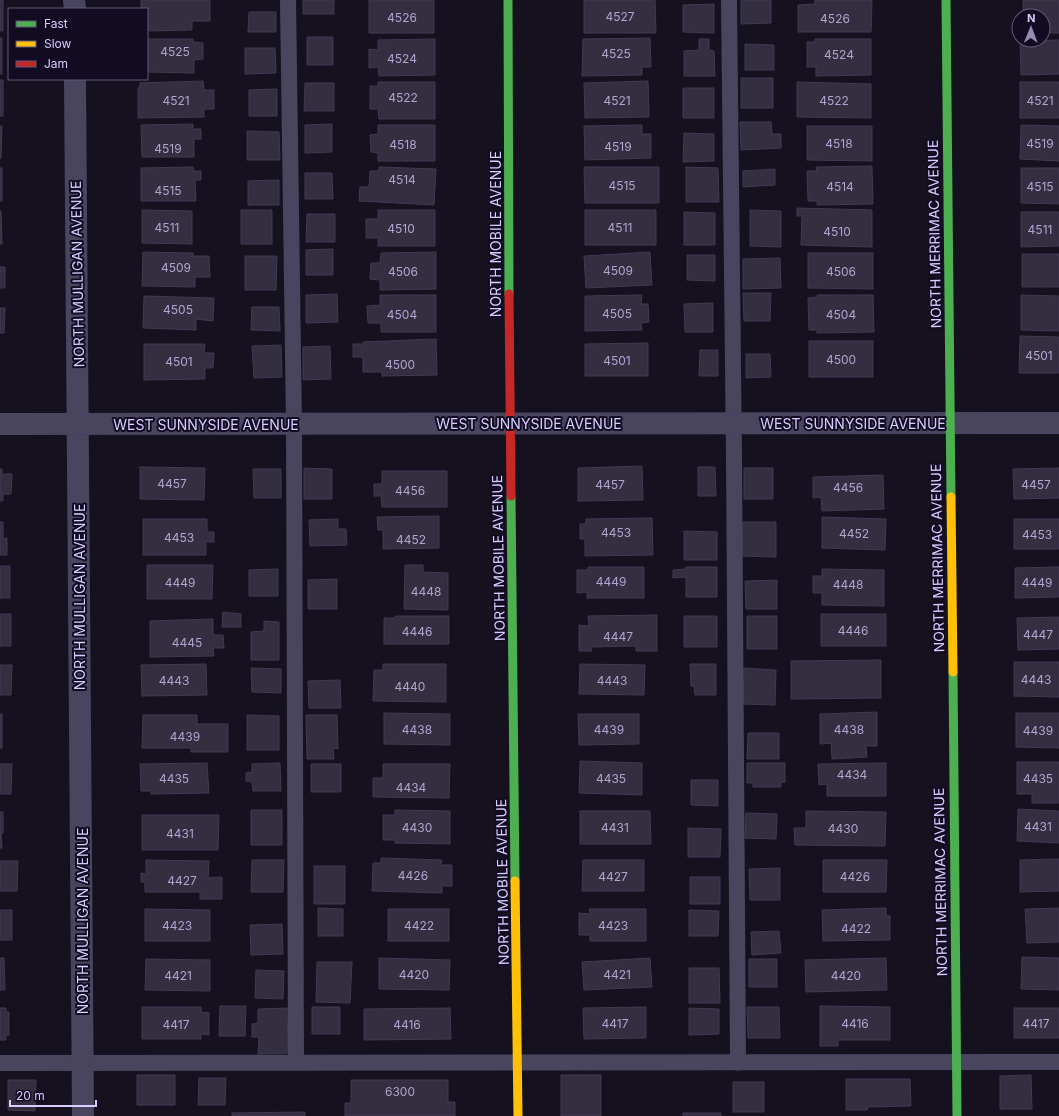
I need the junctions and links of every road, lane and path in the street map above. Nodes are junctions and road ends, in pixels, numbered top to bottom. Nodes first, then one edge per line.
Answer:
1 (288, 0) edge
2 (508, 0) edge
3 (729, 0) edge
4 (946, 0) edge
5 (75, 80) edge
6 (733, 423) junction
7 (950, 423) junction
8 (1059, 423) edge
9 (0, 424) edge
10 (78, 424) junction
11 (294, 424) junction
12 (510, 424) junction
13 (738, 1062) junction
14 (956, 1062) junction
15 (1059, 1062) edge
16 (0, 1063) edge
17 (83, 1063) junction
18 (296, 1063) junction
19 (518, 1063) junction
20 (83, 1116) edge
21 (518, 1116) edge
22 (957, 1116) edge

1 - 11 lane
2 - 12 street, NORTH MOBILE AVENUE
3 - 6 lane
4 - 7 street, NORTH MERRIMAC AVENUE
5 - 10 street, NORTH MULLIGAN AVENUE
6 - 7 street, WEST SUNNYSIDE AVENUE
6 - 12 street, WEST SUNNYSIDE AVENUE
6 - 13 lane
7 - 8 street, WEST SUNNYSIDE AVENUE
7 - 14 street, NORTH MERRIMAC AVENUE
9 - 10 street, WEST SUNNYSIDE AVENUE
10 - 11 street, WEST SUNNYSIDE AVENUE
10 - 17 street, NORTH MULLIGAN AVENUE
11 - 12 street, WEST SUNNYSIDE AVENUE
11 - 18 lane
12 - 19 street, NORTH MOBILE AVENUE
13 - 14 lane
13 - 19 lane
14 - 15 lane
14 - 22 street, NORTH MERRIMAC AVENUE
16 - 17 lane
17 - 18 lane
17 - 20 street, NORTH MULLIGAN AVENUE
18 - 19 lane
19 - 21 street, NORTH MOBILE AVENUE

